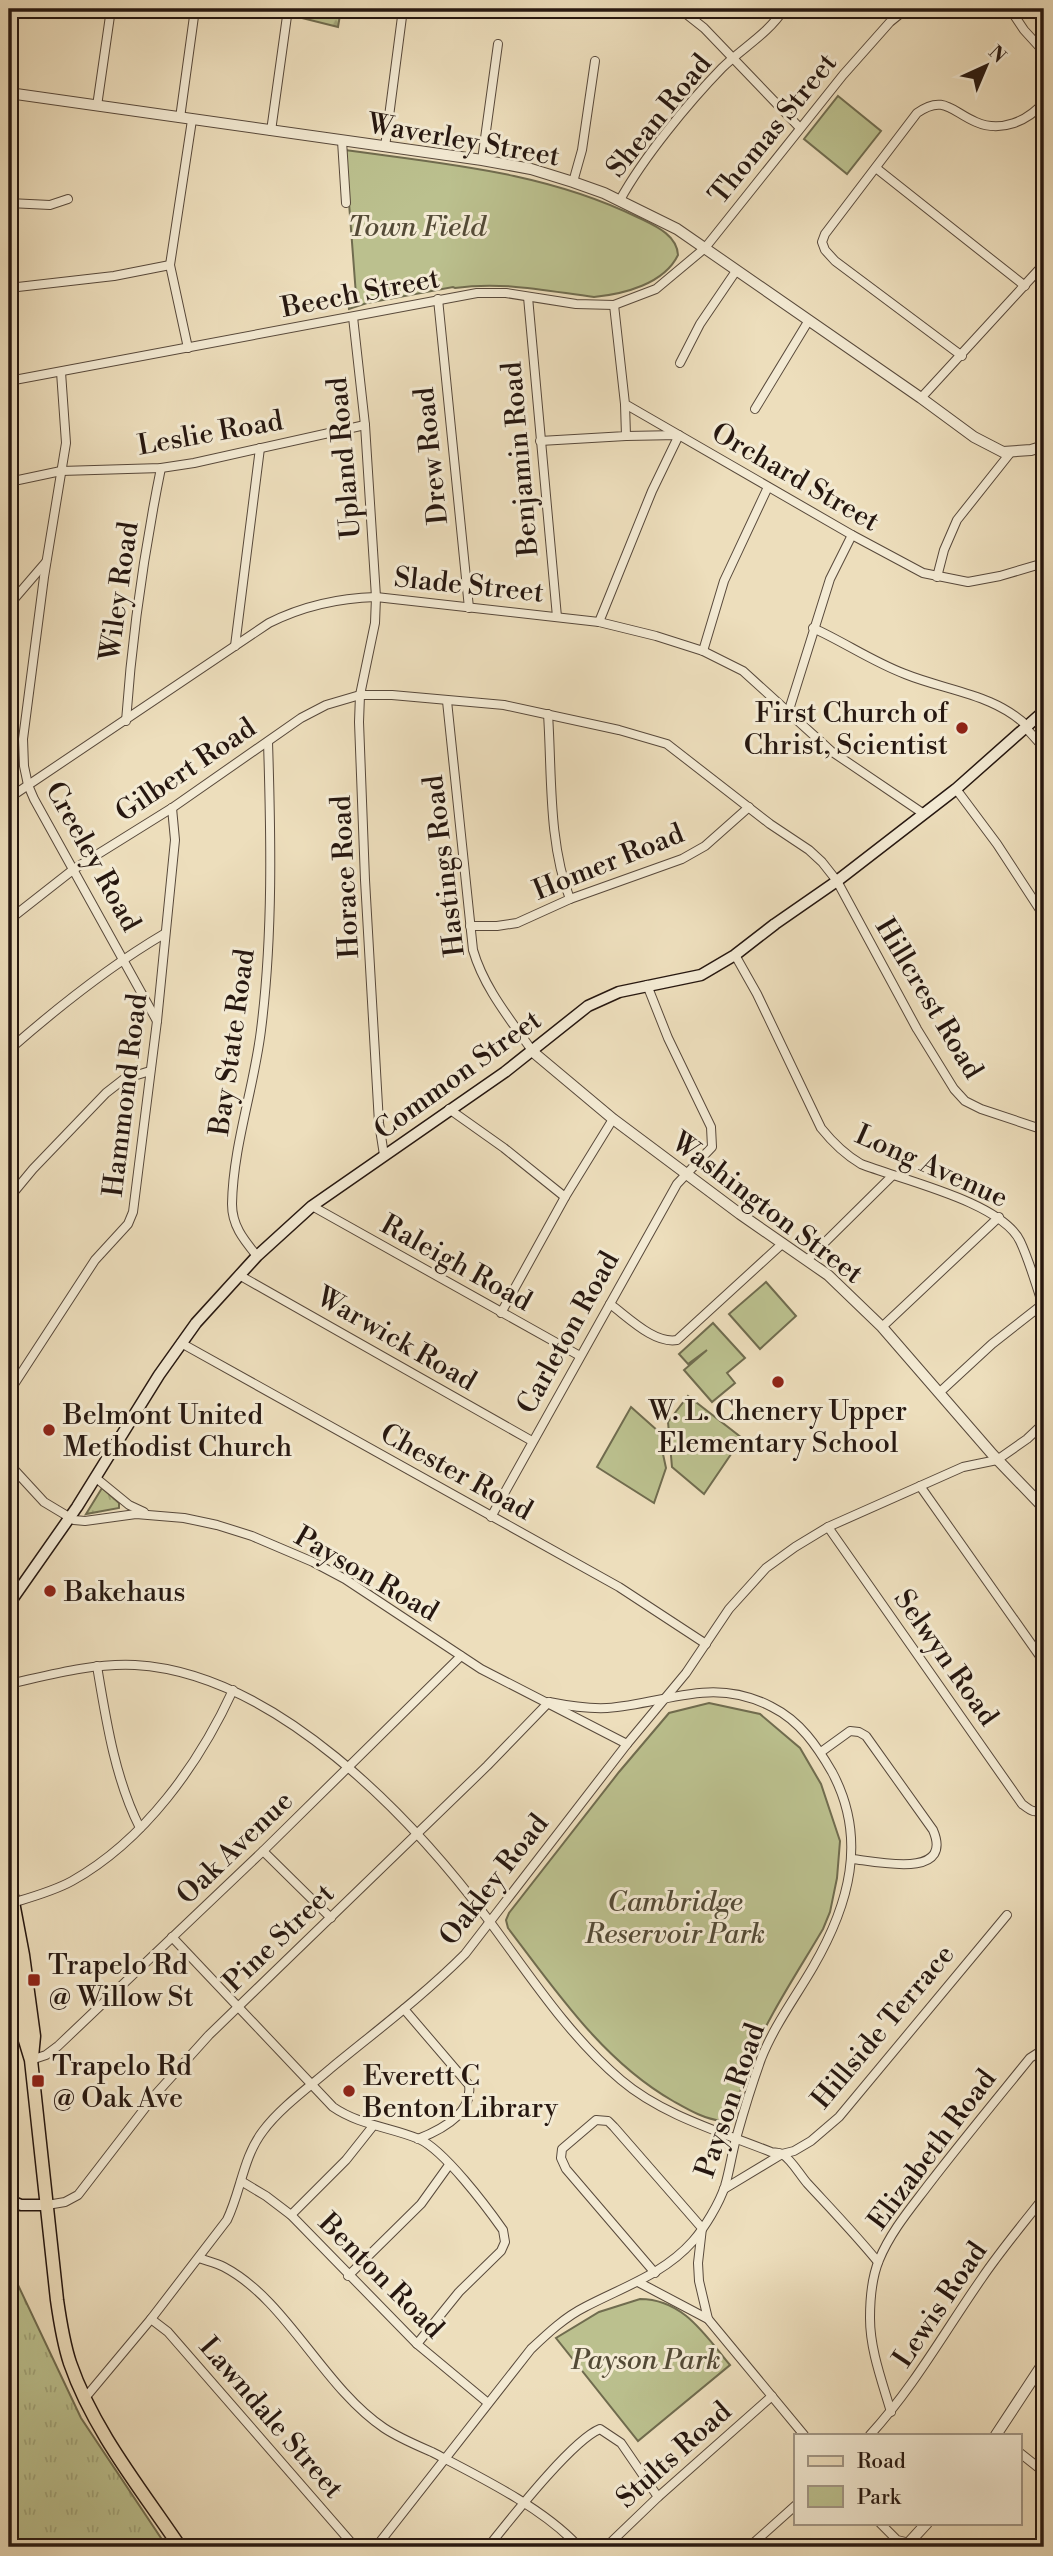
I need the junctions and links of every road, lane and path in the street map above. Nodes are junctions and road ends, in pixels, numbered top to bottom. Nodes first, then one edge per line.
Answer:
1 (111, 9) edge
2 (195, 9) edge
3 (403, 9) edge
4 (680, 9) edge
5 (783, 9) edge
6 (906, 9) edge
7 (1010, 9) edge
8 (287, 16) dead end
9 (498, 44) dead end
10 (1044, 52) edge
11 (733, 59) junction
12 (595, 61) dead end
13 (9, 93) edge
14 (1044, 102) edge
15 (97, 106) junction
16 (180, 118) junction
17 (192, 120) junction
18 (800, 128) junction
19 (271, 131) junction
20 (342, 141) junction
21 (385, 147) junction
22 (482, 160) junction
23 (876, 168) junction
24 (573, 182) junction
25 (68, 199) dead end
26 (620, 200) junction
27 (9, 203) edge
28 (346, 203) dead end
29 (705, 248) junction
30 (1044, 264) edge
31 (170, 265) junction
32 (736, 271) junction
33 (1025, 286) junction
34 (9, 288) edge
35 (528, 296) junction
36 (438, 299) junction
37 (614, 305) junction
38 (353, 317) junction
39 (809, 320) junction
40 (188, 348) junction
41 (962, 356) junction
42 (680, 363) dead end
43 (61, 372) junction
44 (9, 380) edge
45 (921, 398) junction
46 (625, 404) junction
47 (755, 408) dead end
48 (365, 425) junction
49 (679, 435) junction
50 (626, 436) junction
51 (540, 441) junction
52 (1044, 446) edge
53 (260, 448) junction
54 (1011, 452) junction
55 (161, 468) junction
56 (61, 471) junction
57 (9, 482) edge
58 (768, 486) junction
59 (852, 535) junction
60 (47, 561) junction
61 (1044, 563) edge
62 (937, 577) junction
63 (376, 597) junction
64 (9, 605) edge
65 (469, 608) junction
66 (557, 617) junction
67 (599, 622) junction
68 (813, 628) junction
69 (235, 646) junction
70 (703, 651) junction
71 (360, 695) junction
72 (447, 701) junction
73 (1044, 711) edge
74 (788, 713) junction
75 (548, 714) junction
76 (126, 721) junction
77 (1027, 728) junction
78 (268, 742) junction
79 (1044, 748) edge
80 (28, 785) junction
81 (956, 789) junction
82 (9, 798) edge
83 (749, 807) junction
84 (172, 808) junction
85 (924, 814) junction
86 (74, 869) junction
87 (837, 881) junction
88 (570, 899) junction
89 (1044, 916) edge
90 (9, 920) edge
91 (470, 926) junction
92 (164, 934) junction
93 (736, 955) junction
94 (123, 958) junction
95 (647, 985) junction
96 (157, 1021) junction
97 (9, 1050) edge
98 (533, 1052) junction
99 (149, 1071) junction
100 (449, 1109) junction
101 (612, 1119) junction
102 (1044, 1130) edge
103 (384, 1155) junction
104 (687, 1174) junction
105 (892, 1176) junction
106 (565, 1197) junction
107 (9, 1198) edge
108 (312, 1206) junction
109 (999, 1217) junction
110 (783, 1243) junction
111 (257, 1256) junction
112 (808, 1259) junction
113 (239, 1275) junction
114 (610, 1304) junction
115 (1043, 1306) edge
116 (501, 1313) junction
117 (882, 1327) junction
118 (181, 1343) junction
119 (580, 1356) junction
120 (9, 1392) edge
121 (940, 1392) junction
122 (1044, 1423) edge
123 (532, 1441) junction
124 (997, 1460) junction
125 (9, 1464) edge
126 (96, 1478) junction
127 (920, 1486) junction
128 (1044, 1508) edge
129 (150, 1514) junction
130 (491, 1517) junction
131 (69, 1518) junction
132 (828, 1527) junction
133 (9, 1604) edge
134 (706, 1644) junction
135 (461, 1656) junction
136 (1044, 1662) edge
137 (97, 1666) junction
138 (9, 1684) edge
139 (233, 1690) junction
140 (668, 1696) junction
141 (549, 1702) junction
142 (627, 1744) junction
143 (821, 1752) junction
144 (348, 1768) junction
145 (1044, 1808) edge
146 (140, 1828) junction
147 (417, 1834) junction
148 (263, 1851) junction
149 (853, 1859) junction
150 (9, 1881) edge
151 (11, 1903) edge
152 (1007, 1915) dead end
153 (331, 1918) junction
154 (491, 1922) junction
155 (9, 1937) edge
156 (172, 1937) junction
157 (238, 2007) junction
158 (404, 2008) junction
159 (1044, 2049) edge
160 (31, 2060) junction
161 (312, 2084) junction
162 (373, 2126) junction
163 (736, 2137) junction
164 (418, 2139) junction
165 (782, 2154) junction
166 (449, 2165) junction
167 (241, 2181) junction
168 (724, 2189) junction
169 (1044, 2197) edge
170 (9, 2200) edge
171 (47, 2205) junction
172 (291, 2215) junction
173 (702, 2228) junction
174 (199, 2258) junction
175 (878, 2262) junction
176 (655, 2273) junction
177 (348, 2276) junction
178 (638, 2281) junction
179 (151, 2319) junction
180 (708, 2319) junction
181 (417, 2344) junction
182 (1044, 2362) edge
183 (772, 2396) junction
184 (85, 2399) junction
185 (488, 2403) junction
186 (891, 2412) junction
187 (803, 2434) edge
188 (871, 2434) edge
189 (997, 2434) edge
190 (1021, 2454) edge
191 (445, 2459) junction
192 (1044, 2472) edge
193 (658, 2497) junction
194 (524, 2504) junction
195 (794, 2507) edge
196 (881, 2524) edge
197 (926, 2524) edge
198 (907, 2545) edge
199 (180, 2547) edge
200 (355, 2547) edge
201 (376, 2547) edge
202 (488, 2547) edge
203 (579, 2547) edge
204 (606, 2547) edge
205 (748, 2547) edge
206 (927, 2547) edge

1 - 15 street
2 - 16 street
3 - 21 street
4 - 11 street
5 - 11 street, Shean Road
6 - 18 street, Thomas Street
7 - 10 street
8 - 19 street
9 - 22 street
11 - 18 street
11 - 26 street, Shean Road
12 - 24 street
13 - 15 street, Waverley Street
14 - 23 street
15 - 16 street, Waverley Street
16 - 17 street, Waverley Street
17 - 19 street, Waverley Street
17 - 31 street
18 - 29 street, Thomas Street
19 - 20 street, Waverley Street
20 - 21 street, Waverley Street
20 - 28 street
21 - 22 street, Waverley Street
22 - 24 street, Waverley Street
23 - 33 street
23 - 41 street
24 - 26 street, Waverley Street
25 - 27 street
26 - 29 street, Waverley Street
29 - 32 street, Waverley Street
29 - 37 street, Beech Street
30 - 33 street
31 - 34 street
31 - 40 street
32 - 39 street, Waverley Street
32 - 42 street
33 - 41 street
35 - 36 street, Beech Street
35 - 37 street, Beech Street
35 - 51 street, Benjamin Road
36 - 38 street, Beech Street
36 - 65 street, Drew Road
37 - 46 street
38 - 40 street, Beech Street
38 - 48 street, Upland Road
39 - 45 street, Waverley Street
39 - 47 street
40 - 43 street, Beech Street
41 - 45 street
43 - 44 street, Beech Street
43 - 56 street, Creeley Road
45 - 54 street, Waverley Street
46 - 49 street, Orchard Street
46 - 50 street
48 - 53 street, Leslie Road
48 - 63 street, Upland Road
49 - 50 street
49 - 58 street, Orchard Street
49 - 67 street
50 - 51 street
51 - 66 street, Benjamin Road
52 - 54 street
53 - 55 street, Leslie Road
53 - 69 street
54 - 62 street
55 - 56 street, Leslie Road
55 - 76 street, Wiley Road
56 - 57 street, Leslie Road
56 - 60 street, Creeley Road
58 - 59 street, Orchard Street
58 - 70 street
59 - 62 street, Orchard Street
59 - 68 street
60 - 64 street
60 - 80 street, Creeley Road
61 - 62 street, Orchard Street
63 - 65 street, Slade Street
63 - 69 street, Slade Street
63 - 71 street, Horace Road
65 - 66 street, Slade Street
66 - 67 street, Slade Street
67 - 70 street, Slade Street
68 - 74 street
68 - 77 street
69 - 76 street, Slade Street
70 - 74 street, Slade Street
71 - 72 street, Gilbert Road
71 - 78 street, Gilbert Road
71 - 103 street, Horace Road
72 - 75 street, Gilbert Road
72 - 91 street, Hastings Road
73 - 77 main road, Common Street
74 - 85 street, Slade Street
75 - 83 street, Hillcrest Road
75 - 88 street
76 - 80 street, Slade Street
77 - 79 street
77 - 81 main road, Common Street
78 - 84 street, Gilbert Road
78 - 111 street, Bay State Road
80 - 82 street, Slade Street
80 - 86 street, Creeley Road
81 - 85 main road, Common Street
81 - 89 street
83 - 87 street, Hillcrest Road
83 - 88 street, Homer Road
84 - 86 street, Gilbert Road
84 - 92 street, Hammond Road
85 - 87 main road, Common Street
86 - 90 street, Gilbert Road
86 - 94 street, Creeley Road
87 - 93 main road, Common Street
87 - 102 street, Hillcrest Road
88 - 91 street, Homer Road
91 - 98 street, Hastings Road
92 - 94 street
92 - 96 street, Hammond Road
93 - 95 main road, Common Street
93 - 105 street, Long Avenue
94 - 96 street, Creeley Road
94 - 97 street
95 - 98 main road, Common Street
95 - 104 street, Carleton Road
96 - 99 street, Hammond Road
98 - 100 main road, Common Street
98 - 101 street, Washington Street
99 - 107 street
99 - 120 street, Hammond Road
100 - 103 main road, Common Street
100 - 106 street
101 - 104 street, Washington Street
101 - 106 street
103 - 108 main road, Common Street
104 - 110 street, Washington Street
104 - 114 street, Carleton Road
105 - 109 street, Long Avenue
105 - 112 street
106 - 116 street
108 - 111 main road, Common Street
108 - 116 street, Raleigh Road
109 - 115 street, Long Avenue
109 - 117 street
110 - 112 street, Washington Street
110 - 114 street
111 - 113 main road, Common Street
112 - 117 street, Washington Street
113 - 118 main road, Common Street
113 - 123 street, Warwick Road
114 - 119 street, Carleton Road
115 - 121 street
116 - 119 street, Raleigh Road
117 - 121 street, Washington Street
118 - 126 main road, Common Street
118 - 130 street, Chester Road
119 - 123 street, Carleton Road
121 - 124 street, Washington Street
122 - 124 street
123 - 130 street, Carleton Road
124 - 127 street, Oakley Road
124 - 128 street, Washington Street
125 - 131 street
126 - 129 street, Payson Road
126 - 131 main road, Common Street
127 - 132 street, Oakley Road
127 - 136 street
129 - 131 street, Payson Road
129 - 135 street, Payson Road
130 - 134 street, Chester Road
131 - 133 main road, Common Street
132 - 134 street, Oakley Road
132 - 145 street, Selwyn Road
134 - 140 street, Oakley Road
135 - 141 street, Payson Road
135 - 144 street, Oak Avenue
137 - 138 street
137 - 139 street
137 - 146 street
139 - 144 street
139 - 146 street
140 - 141 street, Payson Road
140 - 142 street, Oakley Road
140 - 143 street, Payson Road
141 - 142 street, Payson Road
141 - 147 street, Pine Street
142 - 154 street, Oakley Road
143 - 149 street, Payson Road
143 - 149 street
144 - 147 street
144 - 148 street, Oak Avenue
146 - 151 street
147 - 153 street, Pine Street
147 - 154 street
148 - 153 street
148 - 156 street, Oak Avenue
149 - 163 street, Payson Road
150 - 151 main road
151 - 160 main road
152 - 165 street, Hillside Terrace
153 - 157 street, Pine Street
154 - 158 street, Oakley Road
154 - 163 street
155 - 160 main road
156 - 157 street
156 - 160 street, Oak Avenue
157 - 161 street
157 - 171 street, Pine Street
158 - 161 street, Oakley Road
158 - 164 street
159 - 175 street, Elizabeth Road
160 - 171 main road
161 - 162 street
161 - 167 street, Oakley Road
162 - 164 street
162 - 172 street
163 - 165 street
163 - 168 street, Payson Road
164 - 166 street
165 - 168 street, Hillside Terrace
165 - 175 street
166 - 177 street
166 - 181 street
167 - 172 street, Benton Road
167 - 174 street, Oakley Road
168 - 173 street, Payson Road
169 - 186 street, Lewis Road
170 - 171 main road
171 - 184 main road
172 - 177 street, Benton Road
173 - 176 street, Payson Road
173 - 176 street
173 - 180 street
174 - 179 street, Oakley Road
174 - 191 street
175 - 186 street, Elizabeth Road
176 - 178 street, Payson Road
177 - 181 street, Benton Road
178 - 180 street
178 - 185 street, Payson Road
179 - 184 street, Oakley Road
179 - 200 street, Lawndale Street
180 - 183 street
181 - 185 street, Benton Road
182 - 189 street
183 - 187 street
183 - 193 street, Stults Road
184 - 199 main road
185 - 191 street, Payson Road
186 - 188 street, Lewis Road
190 - 192 street
191 - 194 street
191 - 201 street, Payson Road
193 - 194 street
193 - 204 street, Stults Road
194 - 202 street
194 - 203 street
195 - 205 street
196 - 198 street
197 - 198 street
198 - 206 street

